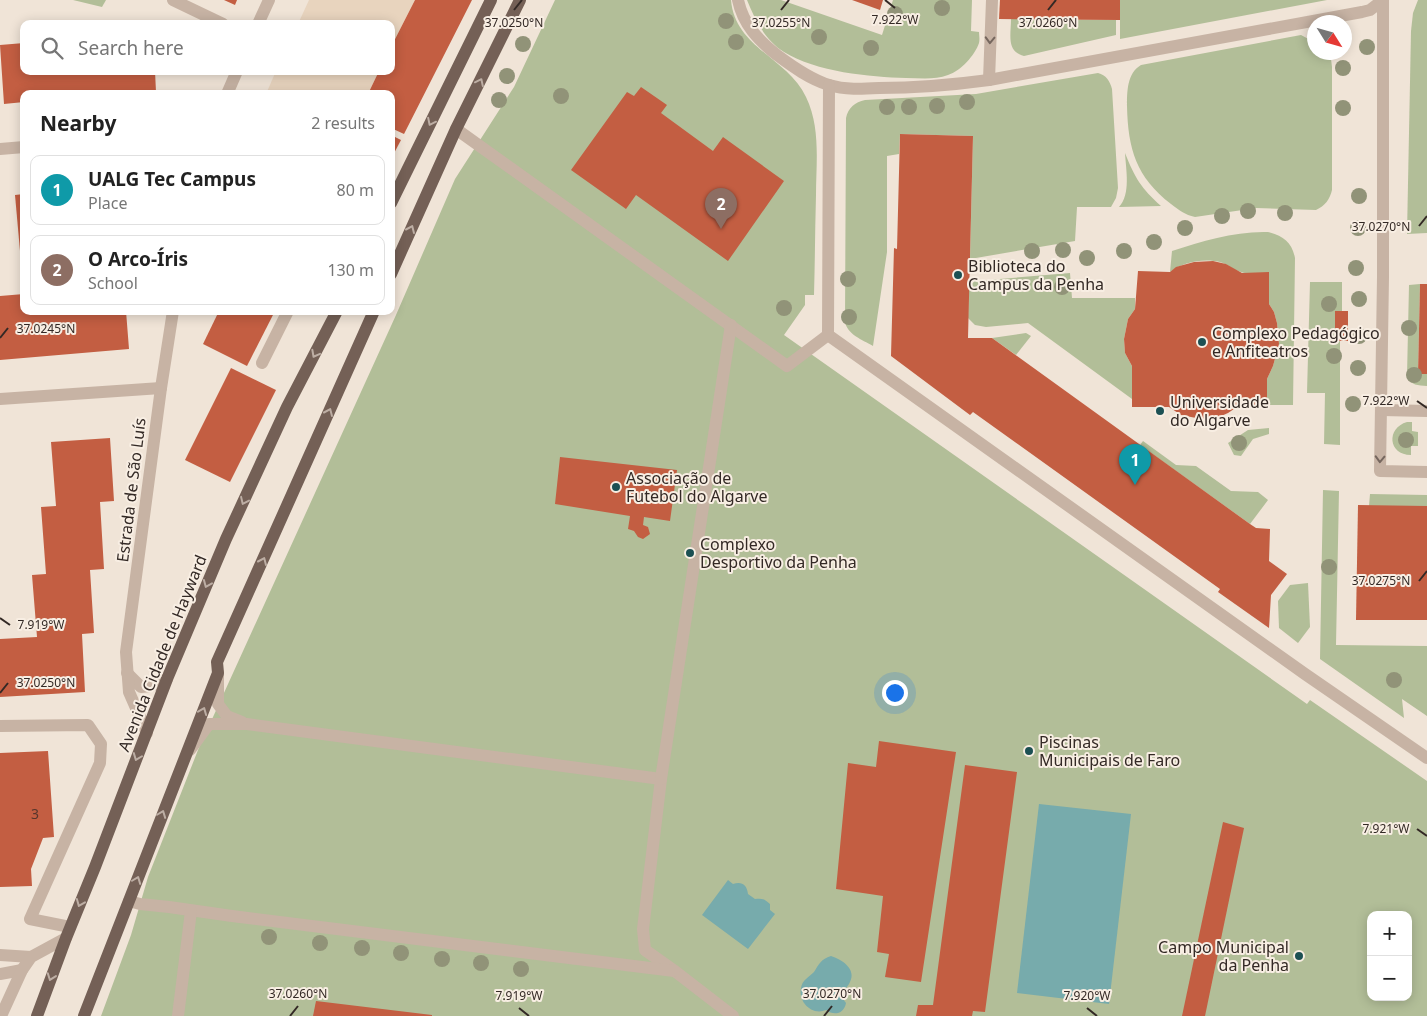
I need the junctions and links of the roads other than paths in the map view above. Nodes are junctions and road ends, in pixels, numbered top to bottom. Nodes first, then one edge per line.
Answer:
1 (173, 0) edge
2 (269, 0) edge
3 (491, 0) edge
4 (520, 0) edge
5 (738, 0) edge
6 (992, 0) edge
7 (1383, 0) edge
8 (215, 20) edge
9 (260, 20) edge
10 (235, 75) edge
11 (989, 80) junction
12 (829, 85) junction
13 (229, 90) edge
14 (456, 130) junction
15 (20, 147) edge
16 (0, 149) edge
17 (395, 195) edge
18 (395, 265) edge
19 (172, 315) edge
20 (286, 315) edge
21 (335, 315) edge
22 (372, 315) edge
23 (731, 325) junction
24 (828, 335) junction
25 (262, 363) dead end
26 (161, 388) junction
27 (0, 399) edge
28 (1382, 410) junction
29 (1427, 411) edge
30 (1427, 472) edge
31 (127, 673) junction
32 (218, 673) junction
33 (167, 679) junction
34 (247, 724) junction
35 (0, 726) edge
36 (146, 733) junction
37 (185, 756) junction
38 (1427, 758) edge
39 (661, 779) junction
40 (129, 901) junction
41 (191, 911) junction
42 (68, 933) junction
43 (0, 955) edge
44 (31, 957) junction
45 (22, 970) junction
46 (676, 972) junction
47 (0, 974) edge
48 (1, 1016) edge
49 (37, 1016) edge
50 (84, 1016) edge
51 (178, 1016) edge
52 (733, 1016) edge

1 - 8 street
2 - 9 street
3 -> 17 main road
14 -> 4 main road
5 - 12 street
6 -> 11 street
7 - 11 street
7 - 28 street
10 - 13 street
11 - 12 street
12 - 24 street
18 -> 14 main road
14 - 23 street
15 - 16 street
19 - 26 street, Estrada de São Luís
20 - 25 street
21 -> 33 main road, Avenida Cidade de Hayward
32 -> 22 main road
23 - 24 street
23 - 39 street
24 - 38 street
26 - 27 street
26 - 31 street, Estrada de São Luís
28 - 29 street
28 -> 30 street
31 - 33 street
31 - 36 street, Estrada de São Luís
32 - 34 street
37 -> 32 main road
33 - 36 main road, Avenida Cidade de Hayward
34 - 37 street
34 - 39 street
35 - 42 street
36 -> 42 main road, Avenida Cidade de Hayward
40 -> 37 main road
39 - 46 street
40 - 41 street
40 - 50 main road
41 - 46 street
41 - 51 street
42 - 44 street
42 -> 49 main road, Avenida Cidade de Hayward
43 - 44 street
44 - 45 street
45 - 47 street
45 - 48 street
46 - 52 street

